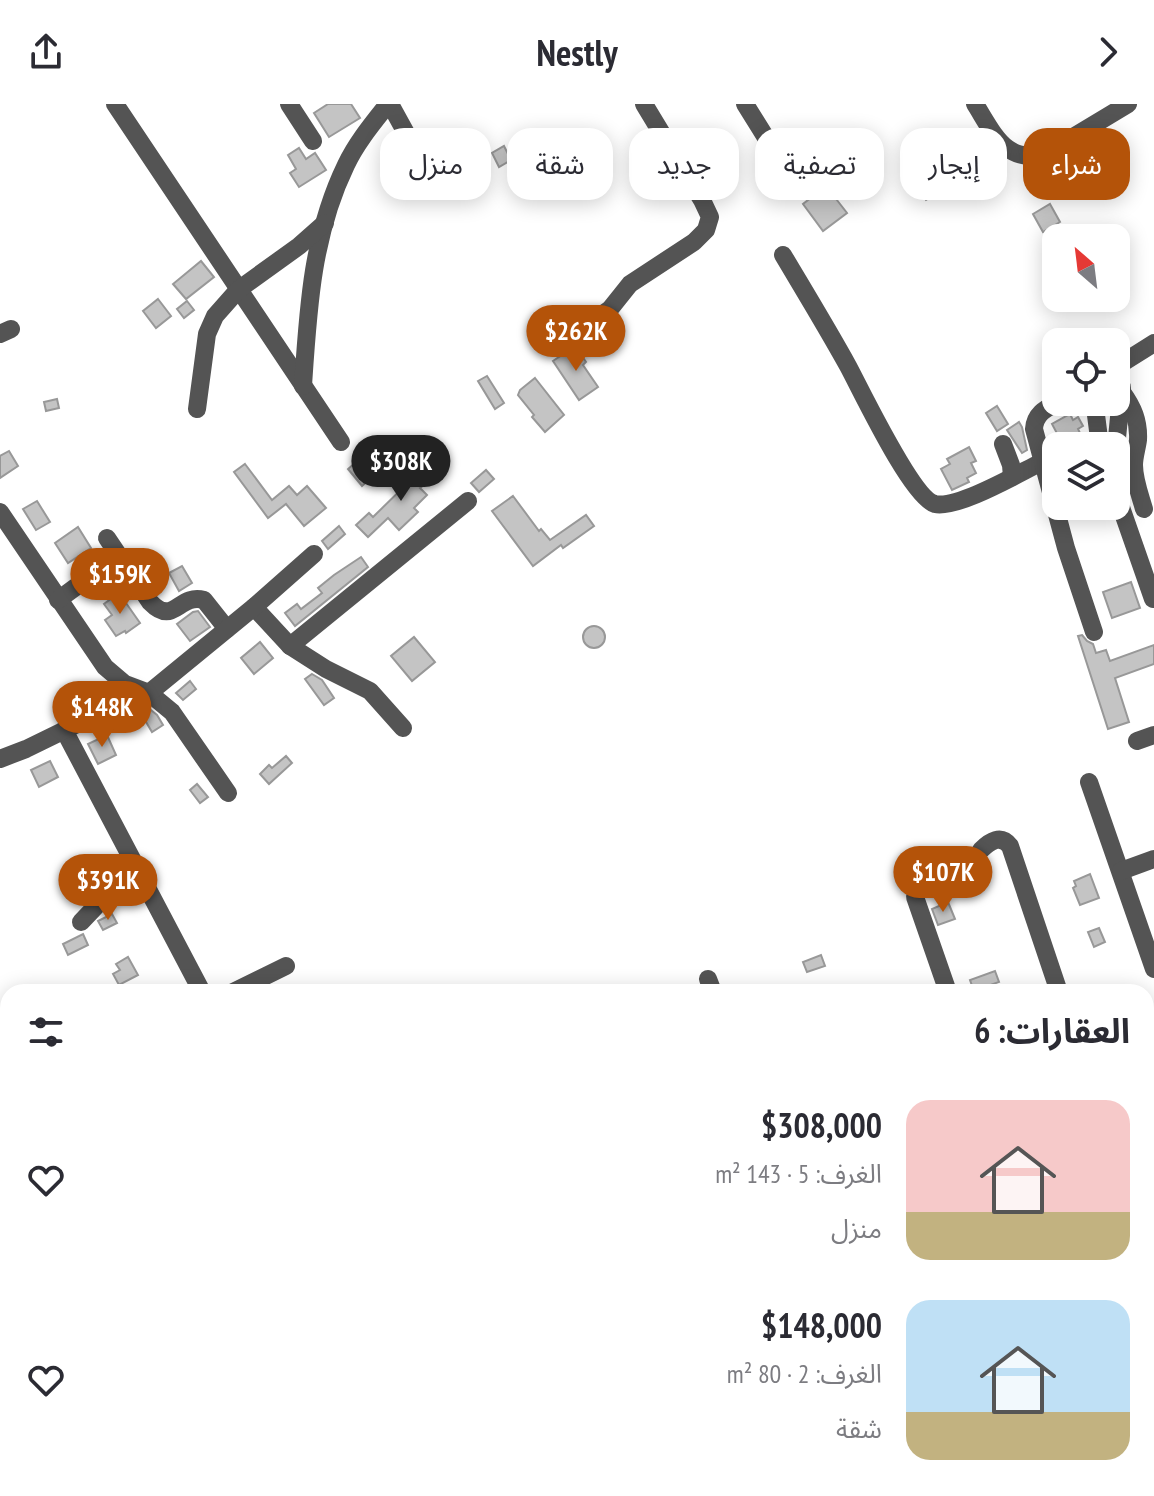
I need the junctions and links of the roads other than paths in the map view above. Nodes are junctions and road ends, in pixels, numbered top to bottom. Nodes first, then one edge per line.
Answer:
1 (115, 104) edge
2 (289, 104) edge
3 (389, 104) edge
4 (644, 104) edge
5 (745, 104) edge
6 (975, 104) edge
7 (1128, 104) edge
8 (403, 128) edge
9 (760, 128) edge
10 (313, 141) dead end
11 (325, 223) junction
12 (783, 255) dead end
13 (238, 290) junction
14 (568, 339) dead end
15 (1154, 343) edge
16 (1130, 367) edge
17 (303, 386) junction
18 (1130, 402) edge
19 (197, 409) dead end
20 (1042, 412) edge
21 (341, 442) dead end
22 (1003, 444) dead end
23 (1042, 462) joint
24 (1012, 477) junction
25 (468, 501) dead end
26 (1144, 509) dead end
27 (0, 512) edge
28 (1058, 520) edge
29 (1125, 520) edge
30 (107, 538) dead end
31 (314, 554) dead end
32 (118, 556) junction
33 (1153, 599) edge
34 (58, 600) junction
35 (254, 607) junction
36 (227, 629) junction
37 (1094, 632) dead end
38 (290, 646) junction
39 (149, 693) junction
40 (108, 709) dead end
41 (403, 728) dead end
42 (64, 730) junction
43 (0, 759) edge
44 (1089, 782) dead end
45 (228, 793) dead end
46 (981, 850) dead end
47 (1154, 859) edge
48 (135, 865) junction
49 (1121, 871) junction
50 (915, 897) dead end
51 (81, 922) dead end
52 (286, 966) dead end
53 (1154, 969) edge
54 (198, 984) edge
55 (249, 984) edge
56 (945, 984) edge
57 (1056, 984) edge

1 - 13 street
2 - 10 street
3 - 8 street
3 - 11 street
4 - 14 street
5 - 9 street
6 - 7 street
11 - 13 street
11 - 17 street
12 - 24 street
13 - 17 street
13 - 19 street
15 - 16 street
17 - 21 street
18 - 26 street
20 - 23 street
22 - 24 street
23 - 24 street
25 - 38 street
27 - 34 street
28 - 37 street
29 - 33 street
30 - 32 street
31 - 35 street
32 - 34 street
32 - 36 street
34 - 39 street
35 - 36 street
35 - 38 street
36 - 39 street
38 - 41 street
39 - 45 street
40 - 42 street
42 - 43 street
42 - 48 street
44 - 49 street
46 - 57 street
47 - 49 street
48 - 51 street
48 - 54 street
49 - 53 street
50 - 56 street
52 - 55 street

